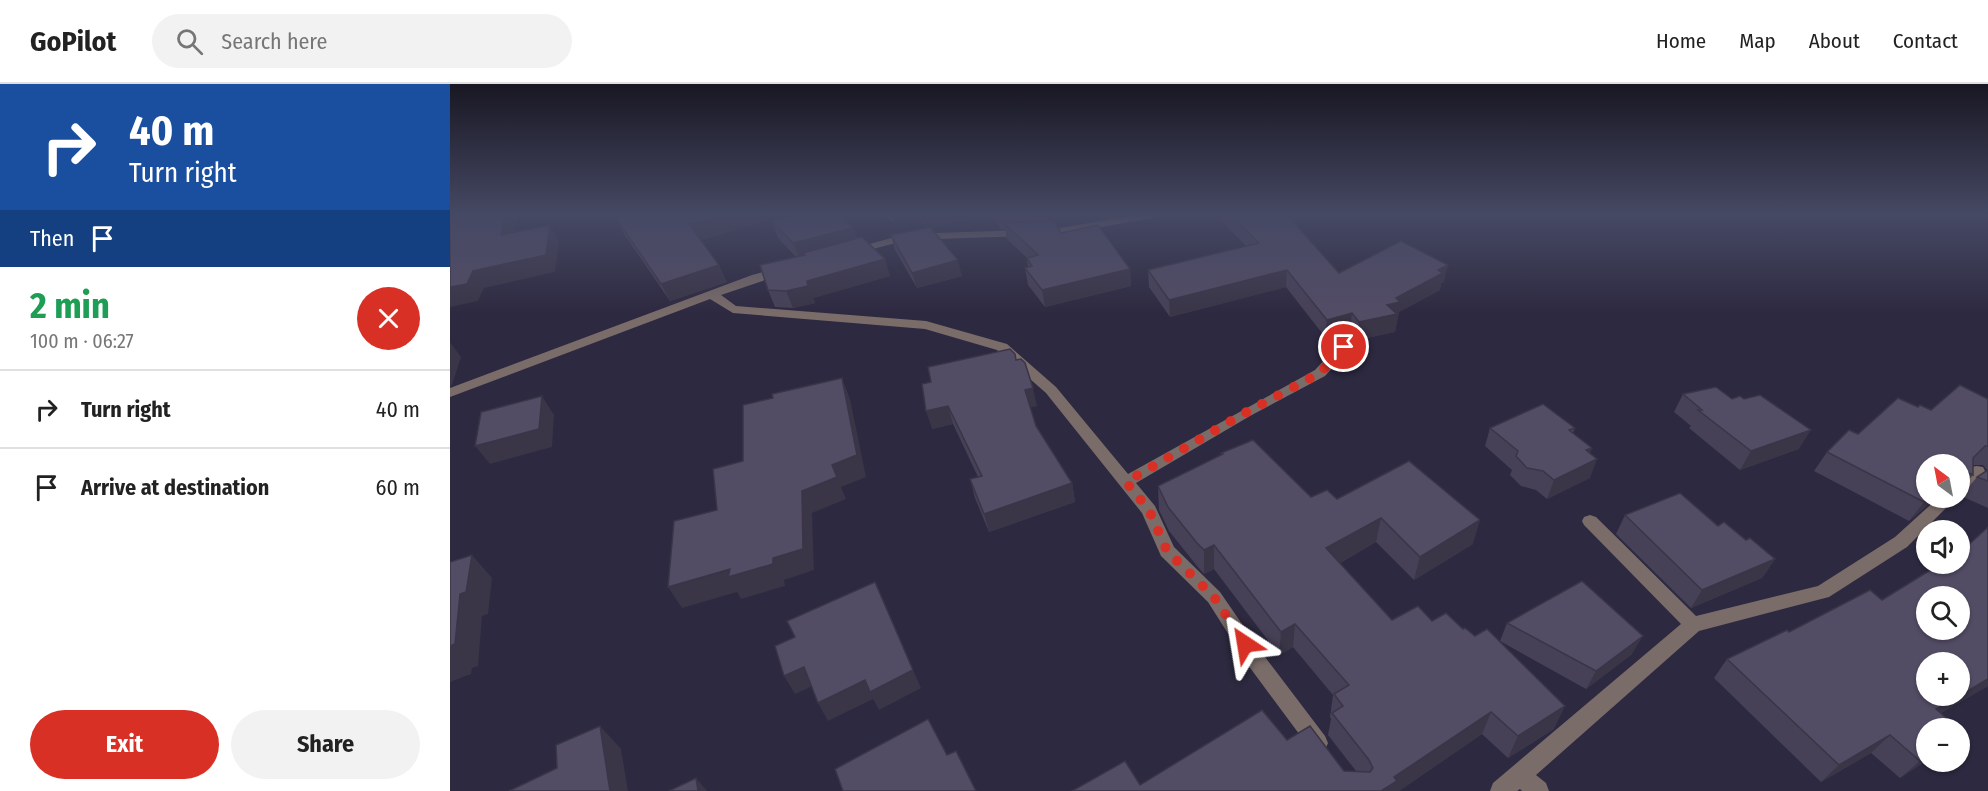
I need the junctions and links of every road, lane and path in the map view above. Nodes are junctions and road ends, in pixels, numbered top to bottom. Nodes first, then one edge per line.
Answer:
1 (866, 248) edge
2 (848, 253) edge
3 (791, 269) edge
4 (712, 295) junction
5 (1344, 347) dead end
6 (450, 393) edge
7 (1977, 471) edge
8 (1970, 478) edge
9 (1126, 482) junction
10 (1937, 508) edge
11 (1590, 521) dead end
12 (1693, 625) junction
13 (1325, 753) edge
14 (1521, 775) junction
15 (1501, 791) edge
16 (1538, 791) edge

1 - 2 street
3 - 4 street
4 - 6 street
4 - 9 street
5 - 9 street
7 - 8 street
9 - 13 street
10 - 12 street
11 - 12 street
12 - 14 street
14 - 15 street
14 - 16 street

